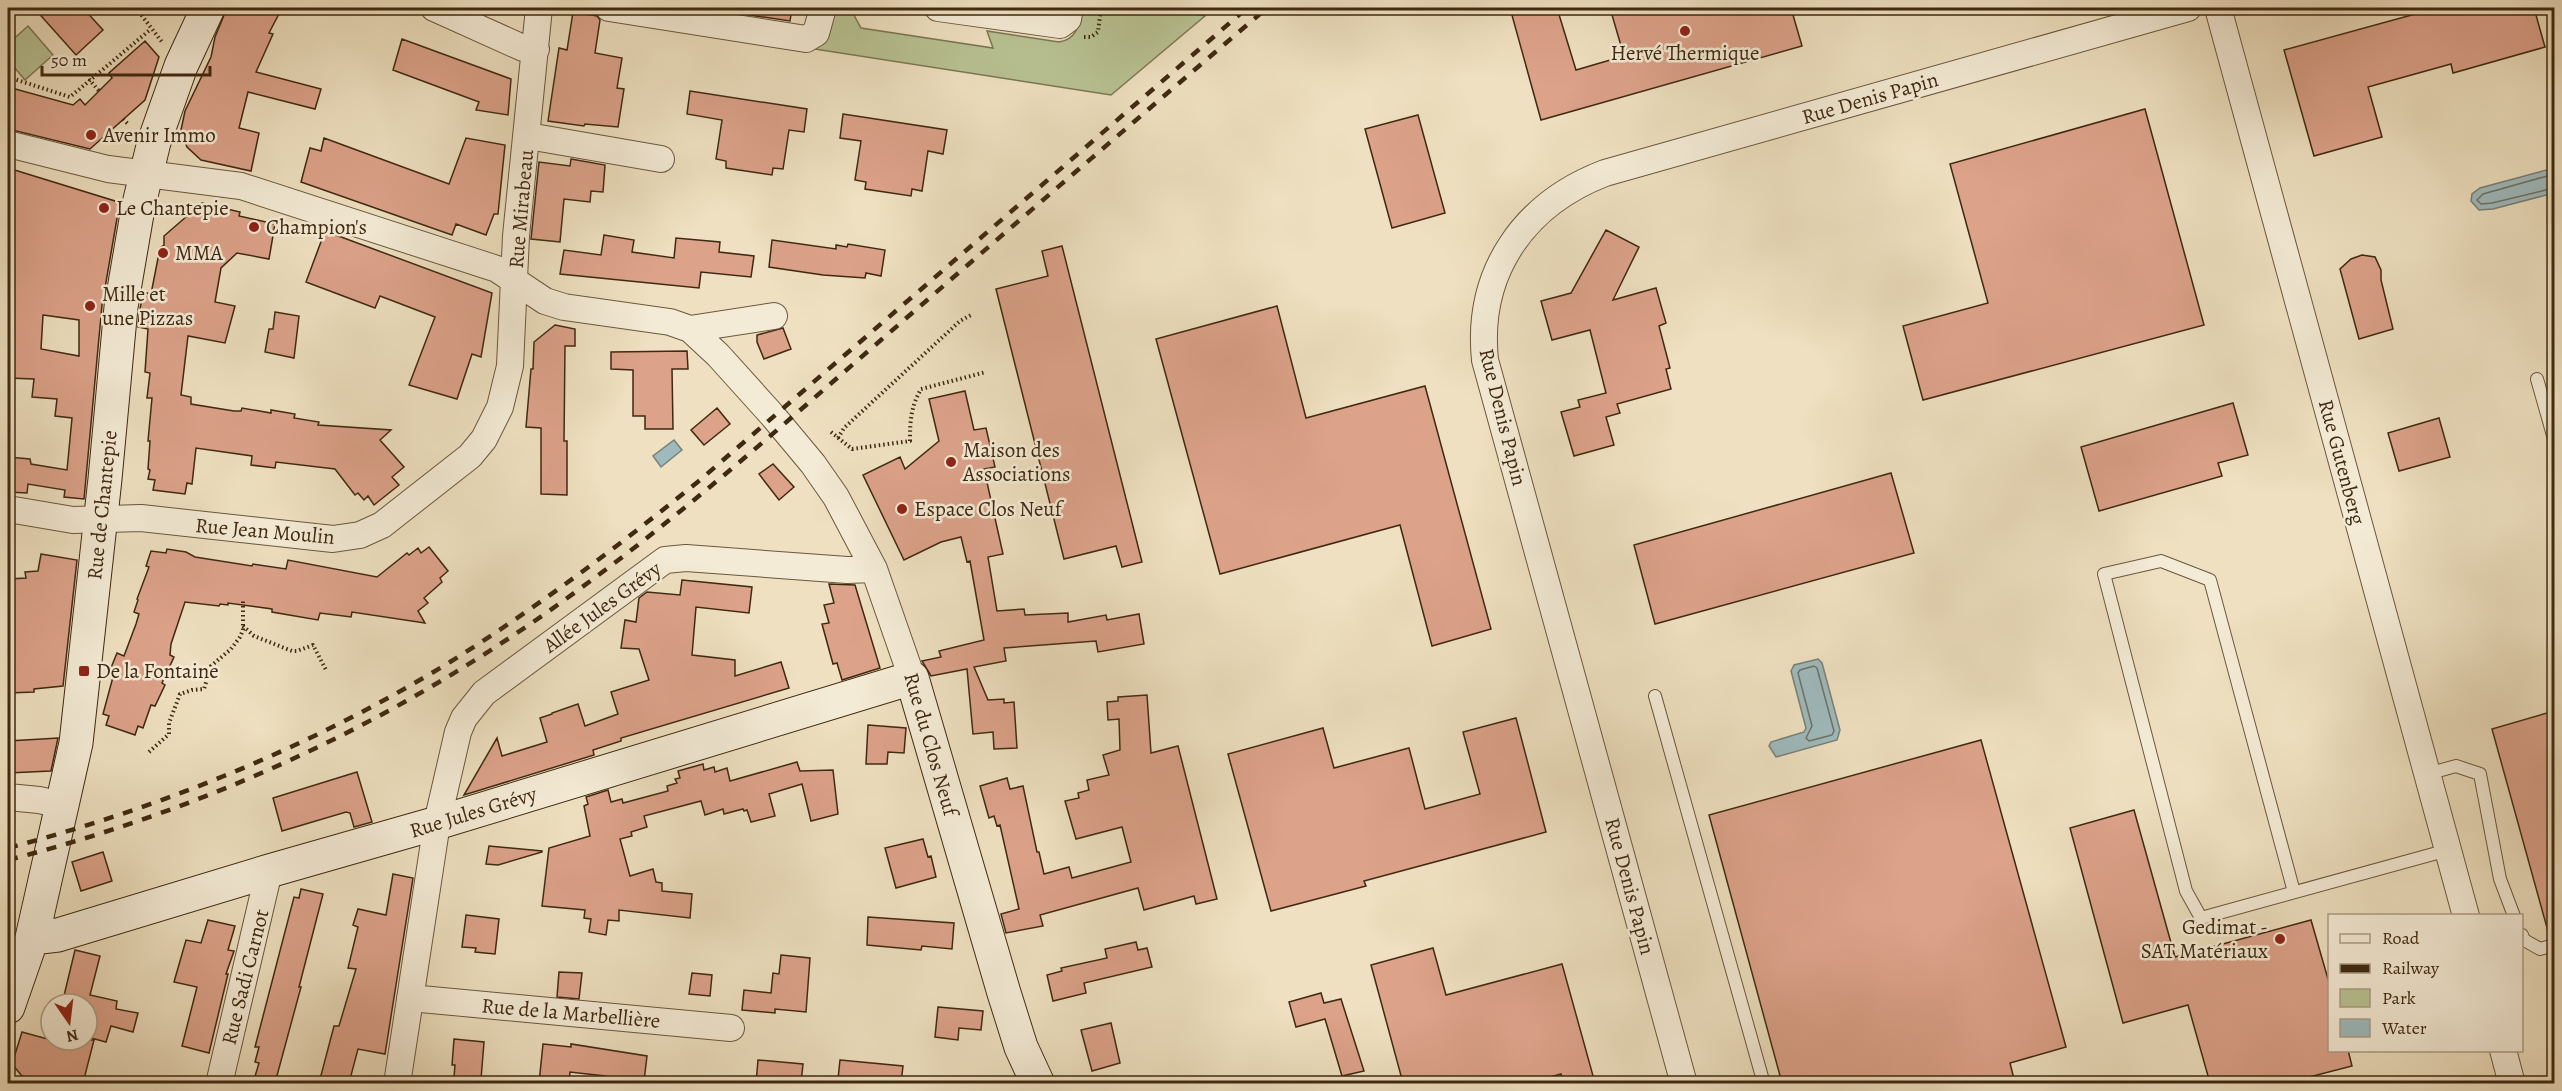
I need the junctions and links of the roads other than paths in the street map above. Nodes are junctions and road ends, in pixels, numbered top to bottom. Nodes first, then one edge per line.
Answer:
1 (208, 8) edge
2 (434, 8) edge
3 (539, 8) edge
4 (609, 8) edge
5 (823, 8) edge
6 (938, 8) edge
7 (1070, 8) edge
8 (2188, 8) edge
9 (2218, 8) edge
10 (536, 49) junction
11 (528, 136) junction
12 (8, 144) edge
13 (661, 159) dead end
14 (148, 174) junction
15 (515, 281) junction
16 (774, 316) dead end
17 (690, 329) junction
18 (2537, 379) dead end
19 (2554, 439) edge
20 (8, 509) edge
21 (100, 520) junction
22 (874, 569) junction
23 (912, 678) junction
24 (1655, 696) dead end
25 (2427, 774) junction
26 (8, 797) edge
27 (62, 805) junction
28 (437, 823) junction
29 (2448, 850) junction
30 (269, 871) junction
31 (2294, 892) junction
32 (2466, 914) edge
33 (2514, 914) edge
34 (32, 938) junction
35 (2523, 940) edge
36 (2554, 945) edge
37 (410, 998) junction
38 (8, 1006) edge
39 (731, 1028) dead end
40 (2504, 1052) edge
41 (219, 1083) edge
42 (397, 1083) edge
43 (1038, 1083) edge
44 (1684, 1083) edge
45 (1764, 1083) edge
46 (2512, 1083) edge

1 - 14 street, Rue de Chantepie
2 - 10 street
3 - 10 street, Rue Mirabeau
4 - 5 street
6 - 7 street
8 - 44 street, Rue Denis Papin
9 - 25 street, Rue Gutenberg
10 - 11 street, Rue Mirabeau
11 - 13 street, Rue Mirabeau
11 - 15 street, Rue Mirabeau
12 - 14 street
14 - 15 street
14 - 21 street, Rue de Chantepie
15 - 17 street
15 - 21 street, Rue Jean Moulin
16 - 17 street
17 - 22 street, Rue du Clos Neuf
18 - 19 lane
20 - 21 street, Rue Jean Moulin
21 - 27 street, Rue de Chantepie
22 - 23 street, Rue du Clos Neuf
22 - 28 street, Allée Jules Grévy
23 - 28 street, Rue Jules Grévy
23 - 43 street, Rue du Clos Neuf
24 - 45 lane
25 - 29 street, Rue Gutenberg
25 - 33 lane
26 - 27 street
27 - 34 street, Rue de Chantepie
28 - 30 street, Rue Jules Grévy
28 - 37 street
29 - 31 lane
29 - 32 street, Rue Gutenberg
30 - 34 street, Rue Jules Grévy
30 - 41 street, Rue Sadi Carnot
31 - 31 lane
34 - 38 street, Rue de Chantepie
35 - 36 lane
37 - 39 street, Rue de la Marbellière
37 - 42 street
40 - 46 street

